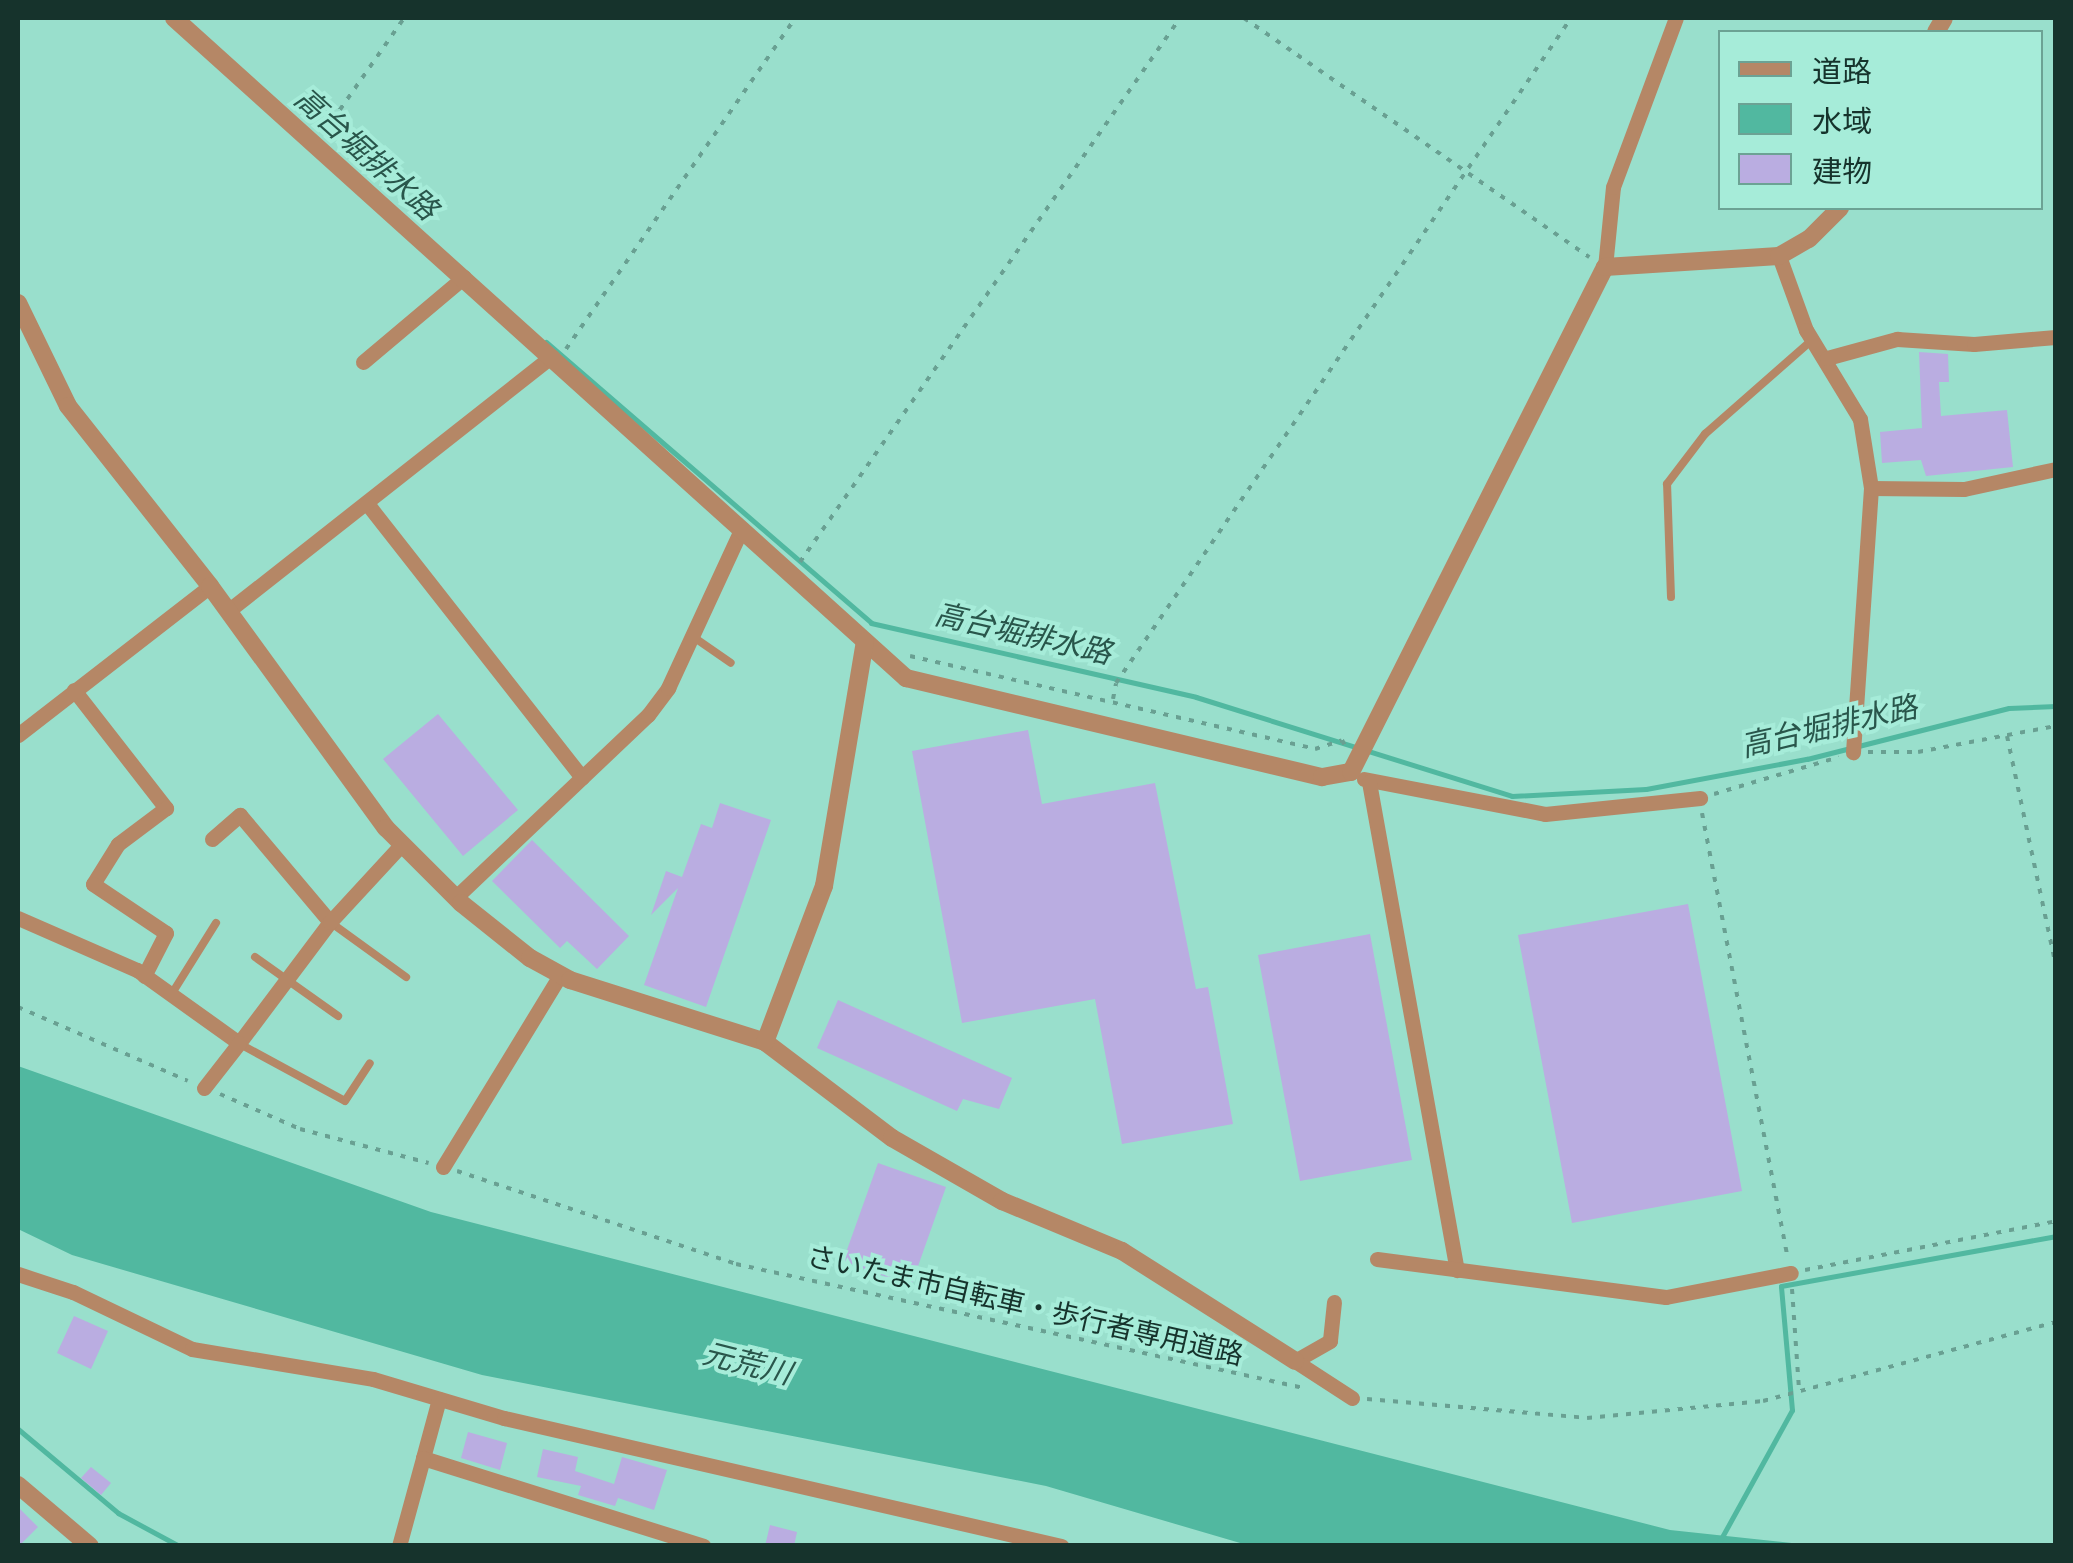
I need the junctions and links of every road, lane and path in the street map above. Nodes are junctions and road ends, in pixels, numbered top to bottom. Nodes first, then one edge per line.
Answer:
1 (174, 18) edge
2 (404, 18) edge
3 (795, 18) edge
4 (1180, 18) edge
5 (1244, 18) edge
6 (1571, 18) edge
7 (1676, 18) edge
8 (316, 143) junction
9 (1466, 172) junction
10 (1838, 210) edge
11 (1778, 256) junction
12 (1605, 267) junction
13 (464, 277) junction
14 (18, 303) edge
15 (2056, 337) edge
16 (1813, 339) junction
17 (1827, 358) junction
18 (555, 359) junction
19 (364, 362) dead end
20 (2056, 469) edge
21 (1871, 488) junction
22 (369, 506) junction
23 (742, 528) junction
24 (792, 574) junction
25 (210, 586) junction
26 (1671, 597) dead end
27 (228, 611) junction
28 (692, 636) junction
29 (864, 642) junction
30 (909, 656) dead end
31 (732, 663) dead end
32 (74, 690) junction
33 (1113, 699) junction
34 (2056, 726) edge
35 (2007, 734) junction
36 (18, 735) edge
37 (1854, 752) junction
38 (1353, 768) junction
39 (582, 778) junction
40 (1369, 782) junction
41 (1700, 798) junction
42 (212, 840) dead end
43 (402, 844) junction
44 (456, 898) junction
45 (18, 918) edge
46 (330, 922) junction
47 (216, 923) dead end
48 (255, 957) dead end
49 (2056, 966) edge
50 (560, 975) junction
51 (144, 976) junction
52 (406, 977) dead end
53 (287, 980) junction
54 (172, 995) junction
55 (18, 1007) edge
56 (338, 1016) dead end
57 (765, 1042) junction
58 (239, 1043) junction
59 (370, 1063) dead end
60 (204, 1088) junction
61 (443, 1167) junction
62 (2056, 1221) edge
63 (1377, 1259) dead end
64 (1456, 1270) junction
65 (1790, 1272) junction
66 (18, 1274) edge
67 (1334, 1302) dead end
68 (2056, 1322) edge
69 (1296, 1361) junction
70 (1315, 1390) dead end
71 (1798, 1391) junction
72 (1352, 1398) joint
73 (439, 1399) junction
74 (422, 1458) junction
75 (18, 1485) edge
76 (1030, 1542) edge
77 (90, 1546) edge
78 (399, 1546) edge
79 (704, 1546) edge
80 (1061, 1546) edge

1 - 8 street
2 - 8 path
3 - 18 path
4 - 24 path
5 - 9 path
6 - 9 path
7 - 12 street
8 - 13 street
9 - 12 path
9 - 33 path
10 - 11 street
11 - 12 street
11 - 16 street
12 - 38 street
13 - 18 street
13 - 19 street
14 - 25 street
15 - 17 street
16 - 17 street
16 - 26 lane
17 - 21 street
18 - 22 street
18 - 23 street
20 - 21 street
21 - 37 street
22 - 27 street
22 - 39 street
23 - 24 street
23 - 28 street
24 - 29 street
25 - 27 street
25 - 32 street
27 - 43 street
28 - 31 lane
28 - 39 street
29 - 38 street
29 - 57 street
30 - 33 path
32 - 36 street
32 - 51 street
33 - 38 path
34 - 35 path
35 - 37 path
35 - 49 path
37 - 41 path
38 - 40 street
39 - 44 street
40 - 41 street
40 - 64 street
41 - 65 path
42 - 46 street
43 - 44 street
43 - 46 street
44 - 50 street
45 - 51 street
46 - 52 lane
46 - 53 street
47 - 54 lane
48 - 53 lane
50 - 57 street
50 - 61 street
51 - 54 street
53 - 56 lane
53 - 58 street
54 - 58 street
55 - 60 path, さいたま市自転車・歩行者専用道路
57 - 69 street
58 - 59 lane
58 - 60 street
60 - 61 path, さいたま市自転車・歩行者専用道路
61 - 70 path, さいたま市自転車・歩行者専用道路
62 - 65 path
63 - 64 street
64 - 65 street
65 - 71 path
66 - 73 street
67 - 69 street
68 - 71 path
69 - 72 street
71 - 72 path
73 - 74 street
73 - 76 street
74 - 78 street
74 - 79 street
75 - 77 street
76 - 80 street

